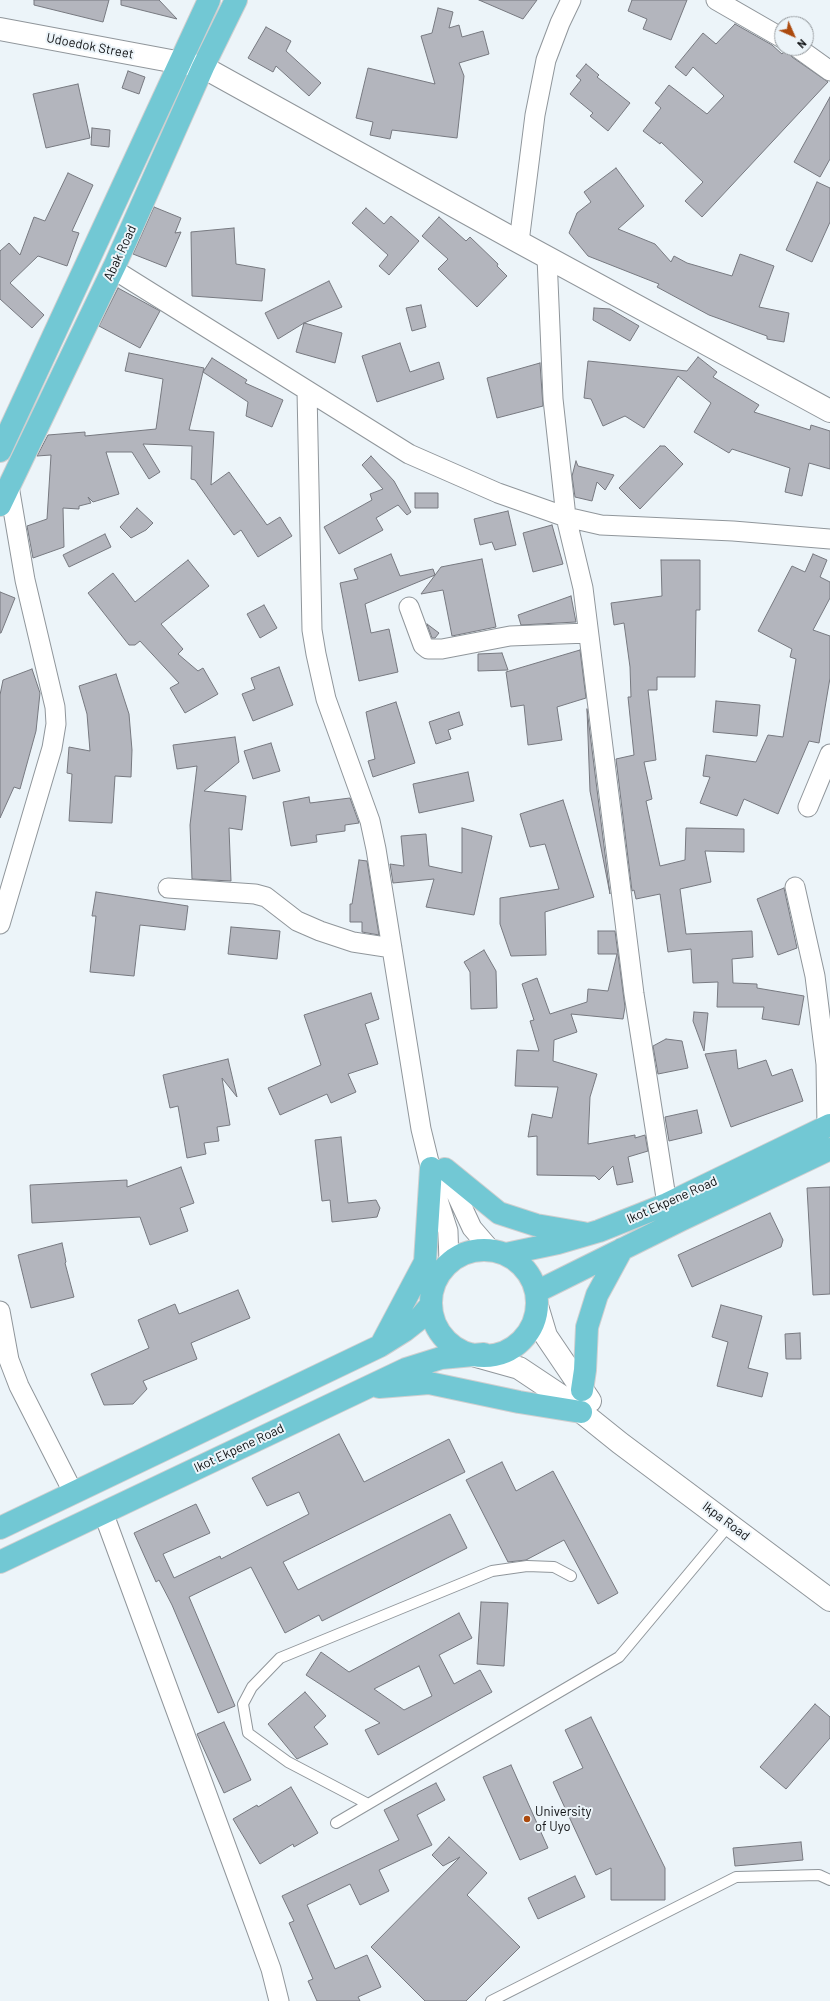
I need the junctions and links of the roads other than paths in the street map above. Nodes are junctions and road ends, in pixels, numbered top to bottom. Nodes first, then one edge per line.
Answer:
1 (209, 0) edge
2 (236, 0) edge
3 (571, 0) edge
4 (716, 0) edge
5 (0, 29) edge
6 (774, 33) edge
7 (809, 56) edge
8 (181, 63) junction
9 (203, 67) junction
10 (830, 71) edge
11 (519, 242) junction
12 (547, 257) junction
13 (113, 269) junction
14 (307, 391) junction
15 (830, 410) edge
16 (0, 451) edge
17 (5, 495) edge
18 (566, 517) junction
19 (830, 539) edge
20 (410, 607) dead end
21 (588, 633) junction
22 (830, 754) edge
23 (808, 808) dead end
24 (795, 887) dead end
25 (168, 888) dead end
26 (0, 924) edge
27 (392, 948) junction
28 (829, 1126) edge
29 (830, 1149) edge
30 (438, 1168) junction
31 (667, 1204) junction
32 (588, 1234) junction
33 (622, 1249) junction
34 (498, 1252) junction
35 (449, 1263) junction
36 (537, 1299) junction
37 (430, 1306) junction
38 (0, 1311) edge
39 (380, 1346) junction
40 (480, 1355) junction
41 (366, 1388) junction
42 (582, 1390) junction
43 (581, 1412) junction
44 (620, 1443) junction
45 (73, 1492) junction
46 (103, 1512) junction
47 (730, 1524) junction
48 (0, 1528) edge
49 (0, 1562) edge
50 (571, 1576) dead end
51 (830, 1600) edge
52 (368, 1804) junction
53 (336, 1823) dead end
54 (830, 1880) edge
55 (279, 2001) edge
56 (491, 2001) edge

1 - 8 highway, Abak Road
2 - 9 highway, Abak Road
3 - 11 street
4 - 6 street
5 - 8 street, Udoedok Street
7 - 10 street
8 - 9 street, Udoedok Street
8 - 16 highway, Abak Road
9 - 11 street, Udoedok Street
9 - 13 highway, Abak Road
11 - 12 street, Udoedok Street
12 - 15 street, Udoedok Street
12 - 18 street
13 - 14 street
13 - 17 highway, Abak Road
14 - 18 street
14 - 27 street
17 - 26 street
18 - 19 street
18 - 21 street
20 - 21 street
21 - 31 street
22 - 23 street
24 - 28 street
25 - 27 street
27 - 30 street
28 - 31 highway, Ikot Ekpene Road
29 - 33 highway, Ikot Ekpene Road
30 - 32 highway
30 - 34 street
30 - 35 street
30 - 39 highway
31 - 32 highway, Ikot Ekpene Road
32 - 34 highway, Ikot Ekpene Road
33 - 36 highway, Ikot Ekpene Road
33 - 42 highway
34 - 35 highway
34 - 36 highway
35 - 37 highway
36 - 40 highway
36 - 42 street
37 - 39 highway
37 - 40 highway
38 - 45 street
39 - 45 highway
40 - 41 highway, Ikot Ekpene Road
40 - 43 street, Ikpa Road
41 - 43 highway
41 - 46 highway, Ikot Ekpene Road
42 - 44 street
43 - 44 street, Ikpa Road
44 - 47 street, Ikpa Road
45 - 48 highway
46 - 49 highway, Ikot Ekpene Road
46 - 55 street
47 - 51 street, Ikpa Road
47 - 52 lane
50 - 52 lane
52 - 53 lane
54 - 56 lane

